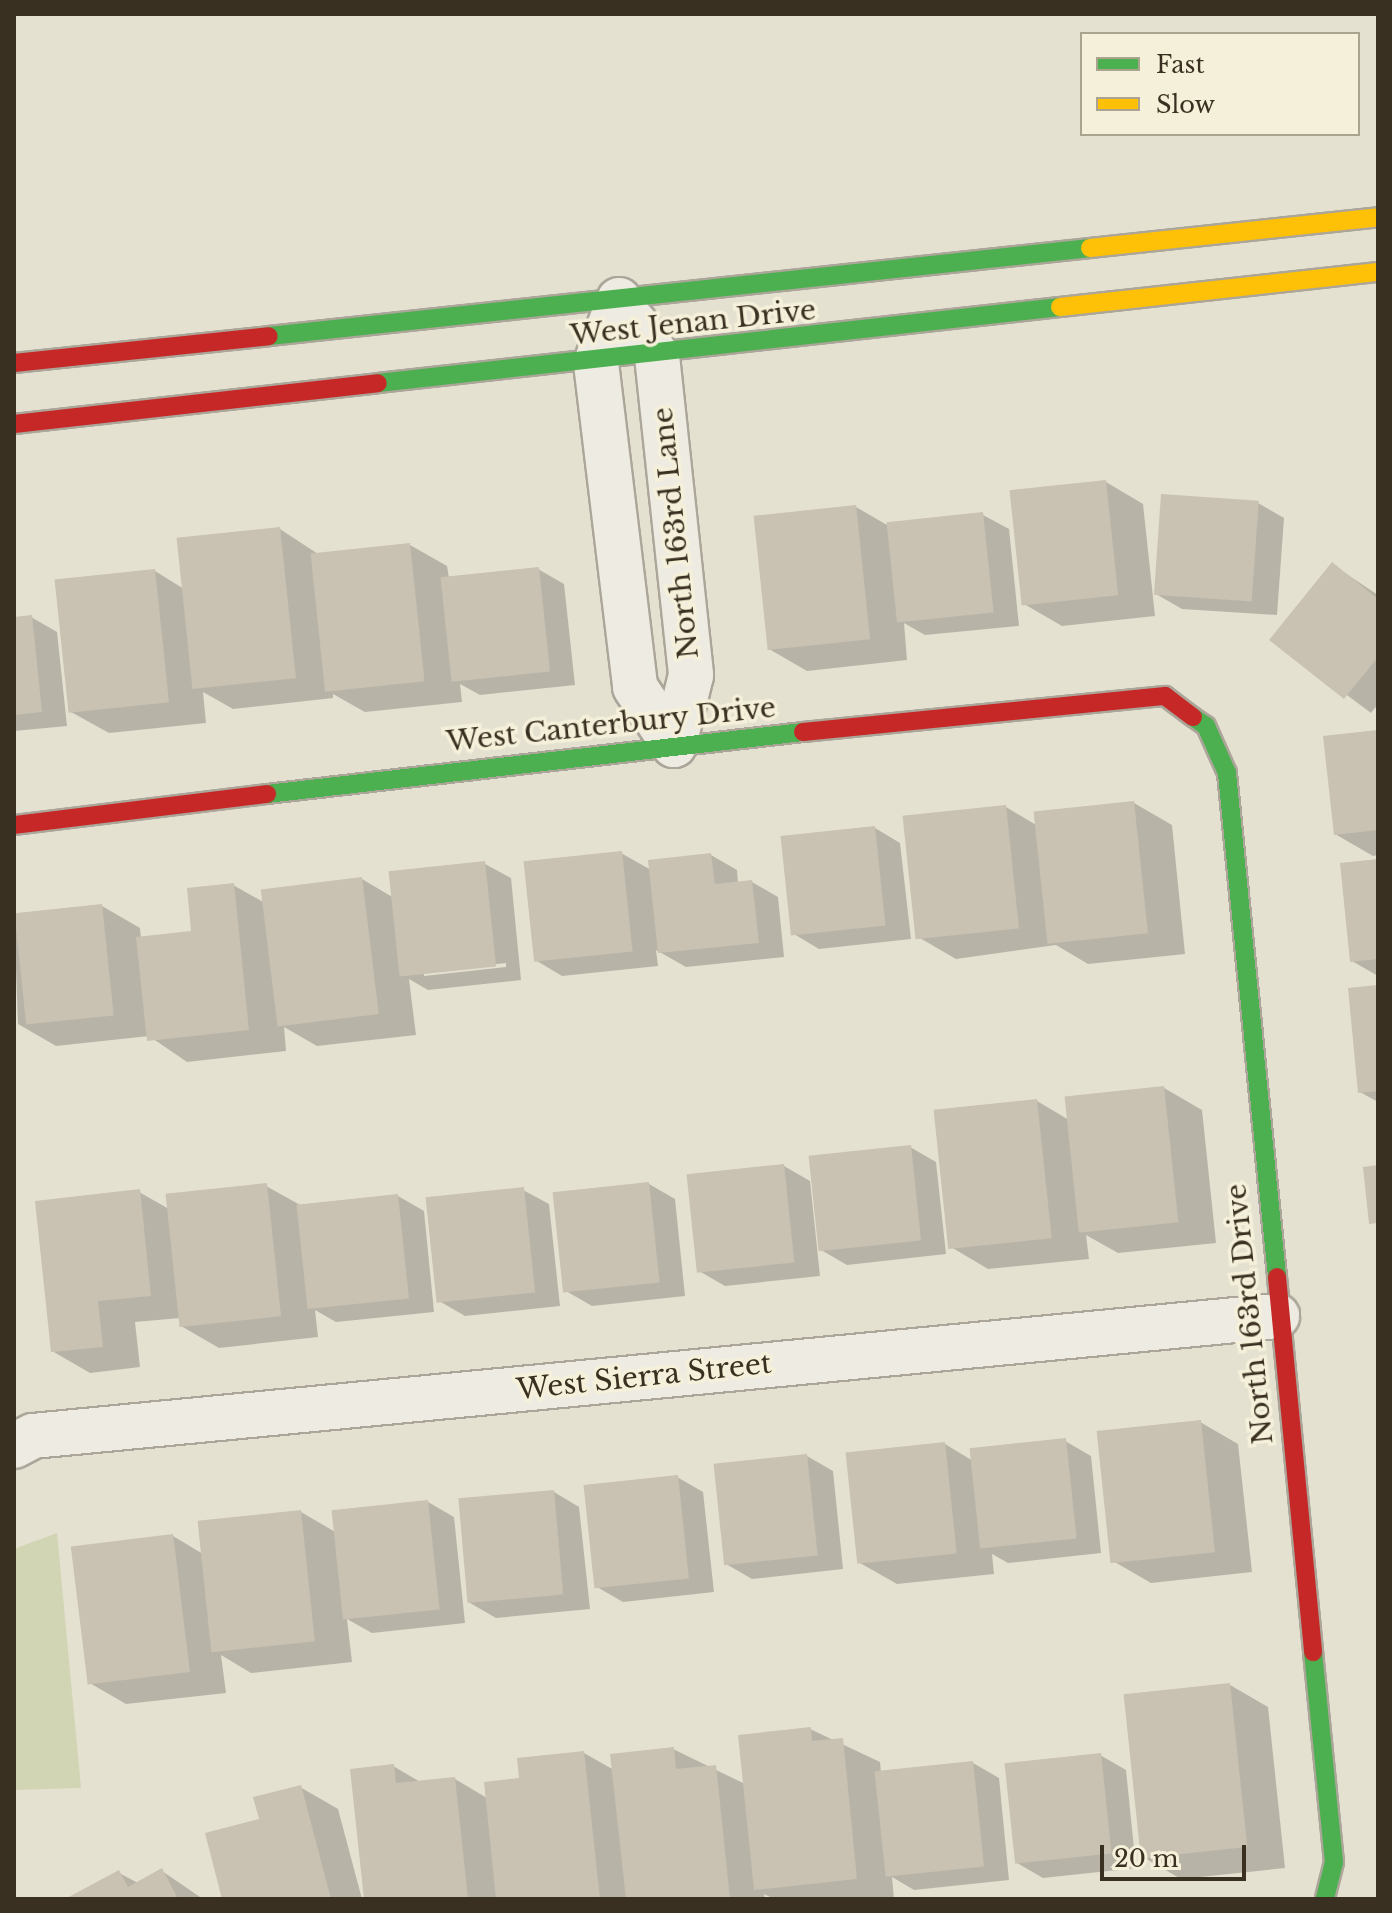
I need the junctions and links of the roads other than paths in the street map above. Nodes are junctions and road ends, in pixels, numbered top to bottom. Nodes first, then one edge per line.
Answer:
1 (1378, 217) edge
2 (1378, 272) edge
3 (619, 300) junction
4 (657, 356) junction
5 (14, 363) edge
6 (596, 363) junction
7 (14, 424) edge
8 (1206, 726) joint
9 (674, 745) junction
10 (14, 825) edge
11 (1277, 1316) junction
12 (14, 1446) edge
13 (1325, 1899) edge

1 - 3 street, West Jenan Drive
2 - 4 street, West Jenan Drive
3 - 4 street, North 163rd Lane
3 - 5 street, West Jenan Drive
3 - 6 street, North 163rd Lane
4 - 6 street, West Jenan Drive
4 - 9 street, North 163rd Lane
6 - 7 street, West Jenan Drive
6 - 9 street, North 163rd Lane
8 - 9 street, West Canterbury Drive
8 - 11 street, North 163rd Drive
9 - 10 street, West Canterbury Drive
11 - 12 street, West Sierra Street
11 - 13 street, North 163rd Drive

